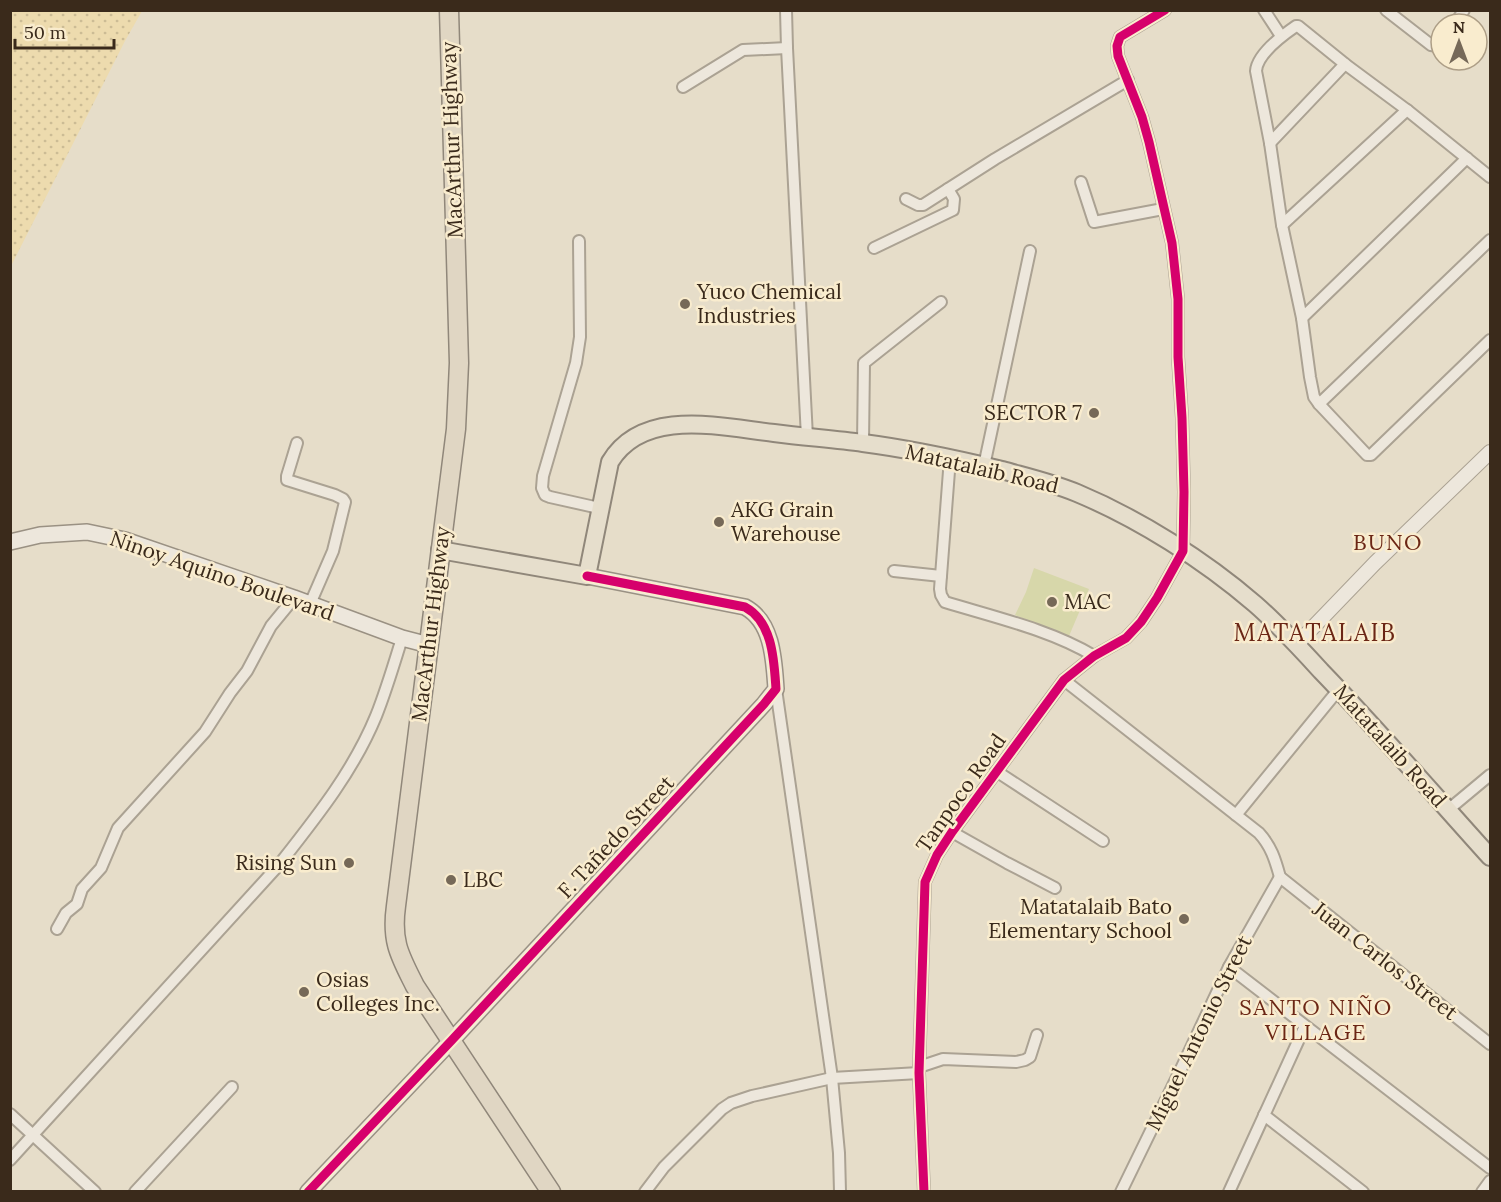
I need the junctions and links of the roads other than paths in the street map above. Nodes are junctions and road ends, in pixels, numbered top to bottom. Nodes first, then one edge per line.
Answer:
1 (449, 10) edge
2 (786, 10) edge
3 (1165, 10) edge
4 (1264, 10) edge
5 (1386, 10) edge
6 (1281, 36) junction
7 (1429, 43) edge
8 (787, 48) junction
9 (1344, 64) junction
10 (1128, 80) junction
11 (683, 87) dead end
12 (1407, 110) junction
13 (1270, 143) junction
14 (1467, 158) junction
15 (1491, 177) edge
16 (1081, 182) dead end
17 (948, 189) junction
18 (906, 199) dead end
19 (1163, 209) junction
20 (1282, 225) junction
21 (1491, 240) edge
22 (579, 241) dead end
23 (874, 248) dead end
24 (1030, 251) dead end
25 (941, 302) dead end
26 (1302, 318) junction
27 (1491, 340) edge
28 (1319, 404) junction
29 (807, 437) junction
30 (297, 443) dead end
31 (863, 443) junction
32 (1491, 452) edge
33 (950, 458) junction
34 (984, 466) junction
35 (599, 508) junction
36 (10, 542) edge
37 (440, 550) junction
38 (1183, 551) junction
39 (894, 571) dead end
40 (587, 576) junction
41 (941, 576) junction
42 (294, 598) junction
43 (310, 604) junction
44 (402, 638) junction
45 (429, 645) junction
46 (1296, 645) junction
47 (1094, 656) junction
48 (1064, 680) junction
49 (1339, 689) junction
50 (776, 690) junction
51 (996, 771) junction
52 (1491, 776) edge
53 (1448, 810) junction
54 (1236, 815) junction
55 (952, 832) junction
56 (1103, 841) dead end
57 (1491, 857) edge
58 (1280, 877) junction
59 (1055, 888) dead end
60 (57, 929) dead end
61 (1229, 967) junction
62 (1305, 1026) junction
63 (1037, 1035) dead end
64 (452, 1040) junction
65 (1491, 1044) edge
66 (919, 1070) junction
67 (832, 1078) junction
68 (232, 1087) dead end
69 (10, 1114) edge
70 (1264, 1115) junction
71 (33, 1135) junction
72 (10, 1160) edge
73 (1491, 1168) edge
74 (1491, 1180) edge
75 (95, 1191) edge
76 (135, 1191) edge
77 (308, 1191) edge
78 (551, 1191) edge
79 (645, 1191) edge
80 (840, 1191) edge
81 (924, 1191) edge
82 (1121, 1191) edge
83 (1229, 1191) edge
84 (1361, 1191) edge
85 (1482, 1191) edge

1 - 37 highway, MacArthur Highway
2 - 8 street
3 - 10 street
4 - 6 street
5 - 7 street
6 - 9 street
6 - 13 street
8 - 11 street
8 - 29 street
9 - 12 street
9 - 13 street
10 - 17 street
10 - 19 street
12 - 14 street
12 - 20 street
13 - 20 street
14 - 15 street
14 - 26 street
16 - 19 street
17 - 18 street
17 - 23 street
19 - 38 street
20 - 26 street
21 - 28 street
22 - 35 street
24 - 34 street
25 - 31 street
26 - 28 street
27 - 28 street
29 - 31 main road, Matatalaib Road
29 - 35 main road, Matatalaib Road
30 - 43 street
31 - 33 main road, Matatalaib Road
32 - 46 street
33 - 34 main road, Matatalaib Road
33 - 41 street
34 - 38 main road, Matatalaib Road
35 - 40 main road, Matatalaib Road
36 - 42 main road, Ninoy Aquino Boulevard
37 - 40 main road
37 - 45 highway, MacArthur Highway
38 - 46 main road, Matatalaib Road
38 - 47 street, Tanpoco Road
39 - 41 street
40 - 50 main road
41 - 47 street
42 - 43 main road, Ninoy Aquino Boulevard
42 - 60 street
43 - 44 main road, Ninoy Aquino Boulevard
44 - 45 main road, Ninoy Aquino Boulevard
44 - 71 street
45 - 64 highway, MacArthur Highway
46 - 49 main road, Matatalaib Road
47 - 48 street, Tanpoco Road
48 - 51 street, Tanpoco Road
48 - 54 street
49 - 53 main road, Matatalaib Road
49 - 54 street
50 - 64 main road, F. Tañedo Street
50 - 67 street
51 - 55 street, Tanpoco Road
51 - 56 street
52 - 53 street
53 - 57 main road, Matatalaib Road
54 - 58 street
55 - 59 street
55 - 66 street, Tanpoco Road
58 - 61 street, Miguel Antonio Street
58 - 65 street, Juan Carlos Street
61 - 62 street
61 - 82 street, Miguel Antonio Street
62 - 70 street
62 - 73 street
63 - 66 street
64 - 77 main road, F. Tañedo Street
64 - 78 highway, MacArthur Highway
66 - 67 street
66 - 81 street, Tanpoco Road
67 - 79 street
67 - 80 street
68 - 76 street
69 - 71 street
70 - 83 street
70 - 84 street
71 - 72 street
71 - 75 street
74 - 85 street

